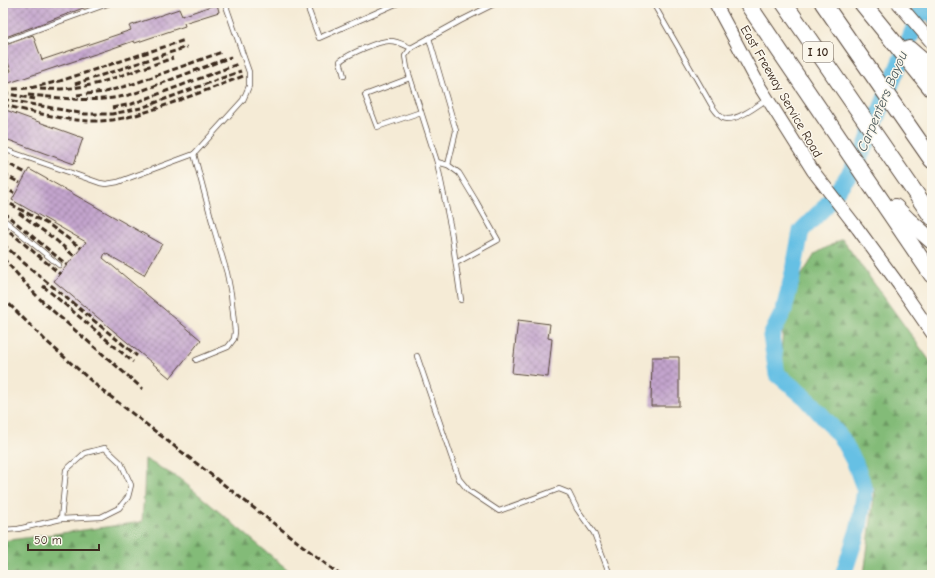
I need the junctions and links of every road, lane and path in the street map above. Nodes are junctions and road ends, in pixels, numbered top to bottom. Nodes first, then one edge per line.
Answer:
1 (110, 3) edge
2 (225, 3) edge
3 (306, 3) edge
4 (398, 3) edge
5 (496, 3) edge
6 (653, 3) edge
7 (715, 3) edge
8 (747, 3) edge
9 (784, 3) edge
10 (823, 3) edge
11 (863, 3) edge
12 (898, 3) edge
13 (429, 38) junction
14 (3, 42) edge
15 (932, 43) edge
16 (411, 48) junction
17 (932, 69) edge
18 (344, 76) dead end
19 (410, 78) junction
20 (932, 89) edge
21 (768, 99) junction
22 (421, 112) junction
23 (841, 143) junction
24 (3, 149) edge
25 (194, 154) junction
26 (932, 160) edge
27 (437, 162) junction
28 (448, 165) junction
29 (932, 217) edge
30 (3, 219) edge
31 (932, 241) edge
32 (456, 263) junction
33 (59, 265) dead end
34 (932, 275) edge
35 (461, 300) dead end
36 (932, 333) edge
37 (417, 356) dead end
38 (196, 360) dead end
39 (61, 519) junction
40 (3, 530) edge
41 (610, 575) edge

1 - 14 lane
2 - 25 lane
3 - 4 lane
5 - 13 lane
6 - 21 lane
7 - 21 main road, East Freeway Service Road
8 - 23 highway
9 - 29 highway, I 10
10 - 26 highway, I 10
11 - 17 highway
11 - 20 highway
12 - 15 main road
13 - 16 lane
13 - 28 lane
16 - 18 lane
16 - 19 lane
19 - 22 lane
19 - 22 lane
21 - 36 main road, East Freeway Service Road
22 - 27 lane
23 - 31 highway
23 - 34 highway
24 - 25 lane
25 - 38 lane
27 - 28 lane
27 - 32 lane
28 - 32 lane
30 - 33 lane
32 - 35 lane
37 - 41 lane
39 - 39 lane
39 - 40 lane

